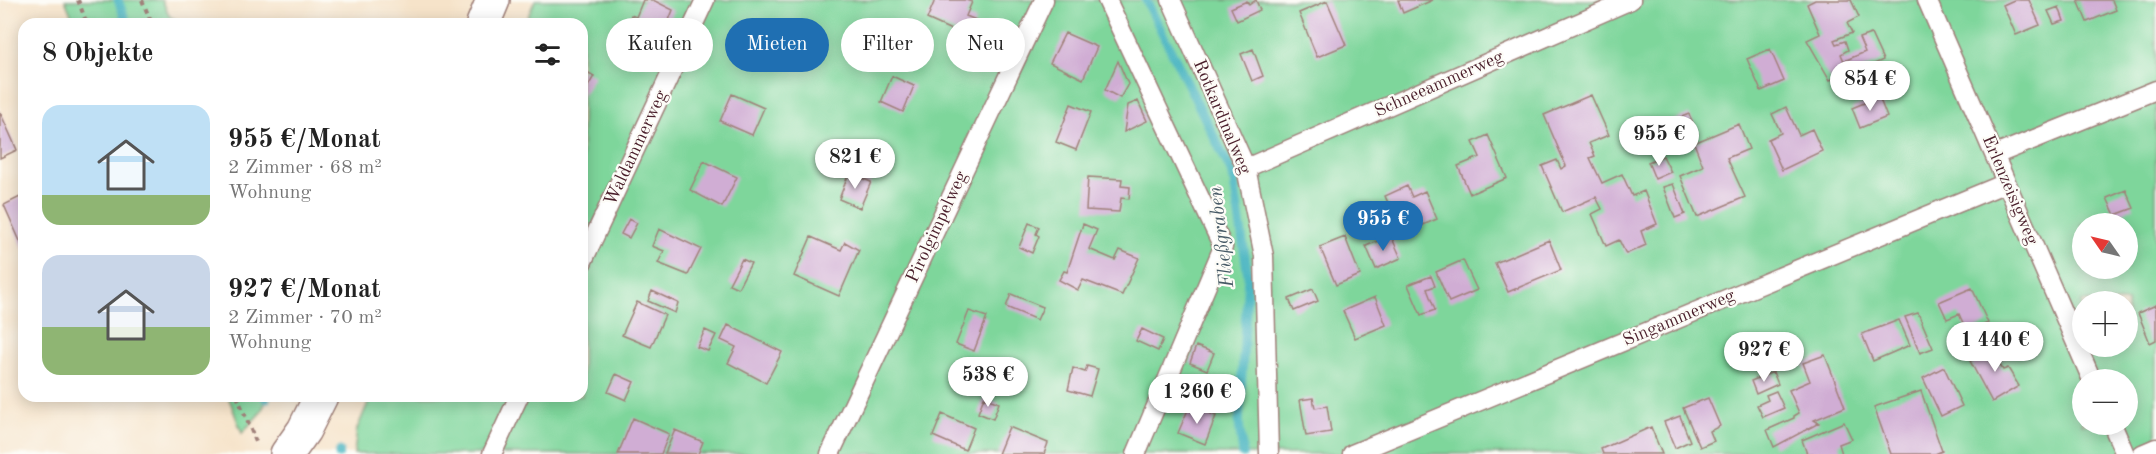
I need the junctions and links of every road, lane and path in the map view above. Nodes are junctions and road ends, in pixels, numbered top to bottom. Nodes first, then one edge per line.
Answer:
1 (78, 0) edge
2 (142, 0) edge
3 (493, 0) edge
4 (705, 0) edge
5 (1044, 0) edge
6 (1107, 0) edge
7 (1171, 0) edge
8 (1631, 0) edge
9 (1927, 0) edge
10 (85, 18) edge
11 (150, 18) edge
12 (486, 18) edge
13 (2156, 90) edge
14 (1995, 156) junction
15 (1246, 168) junction
16 (2006, 183) junction
17 (588, 249) edge
18 (2087, 369) edge
19 (239, 402) edge
20 (318, 402) edge
21 (516, 402) edge
22 (2117, 435) edge
23 (255, 442) dead end
24 (2156, 448) edge
25 (287, 454) edge
26 (492, 454) edge
27 (830, 454) edge
28 (1136, 454) edge
29 (1269, 454) edge
30 (1352, 454) edge
31 (2125, 454) edge
32 (2142, 454) edge

1 - 10 path
2 - 11 path
3 - 12 main road
4 - 17 lane, Waldammerweg
5 - 27 lane, Pirolgimpelweg
6 - 28 lane
7 - 15 lane, Rotkardinalweg
8 - 15 lane, Schneeammerweg
9 - 14 lane, Erlenzeisigweg
13 - 14 lane
14 - 16 lane, Erlenzeisigweg
15 - 29 lane, Rotkardinalweg
16 - 18 lane, Erlenzeisigweg
16 - 30 lane, Singammerweg
19 - 23 path
20 - 25 main road
21 - 26 lane
22 - 31 lane
24 - 32 lane

